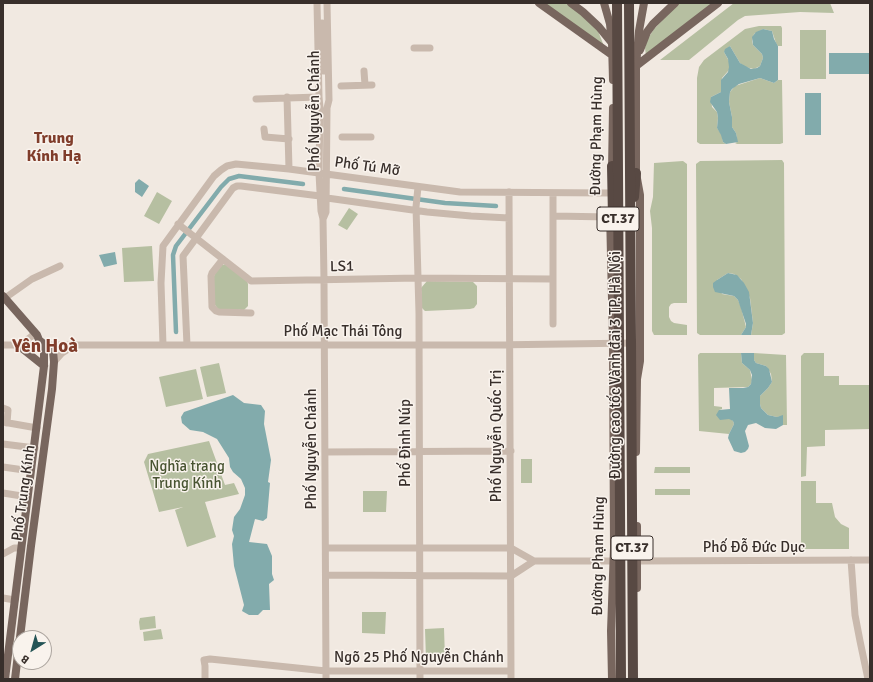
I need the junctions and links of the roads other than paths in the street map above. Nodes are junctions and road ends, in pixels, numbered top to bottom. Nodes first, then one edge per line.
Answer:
1 (317, 3) edge
2 (321, 3) edge
3 (327, 3) edge
4 (539, 3) edge
5 (571, 3) edge
6 (604, 3) edge
7 (617, 3) edge
8 (629, 3) edge
9 (644, 3) edge
10 (675, 3) edge
11 (718, 3) edge
12 (610, 24) junction
13 (639, 31) junction
14 (612, 43) junction
15 (414, 48) dead end
16 (430, 48) dead end
17 (612, 55) junction
18 (637, 56) junction
19 (636, 66) junction
20 (364, 71) dead end
21 (341, 86) dead end
22 (287, 97) junction
23 (322, 97) junction
24 (256, 99) dead end
25 (324, 108) junction
26 (264, 129) dead end
27 (342, 137) dead end
28 (371, 137) dead end
29 (288, 139) junction
30 (612, 166) junction
31 (289, 169) junction
32 (319, 173) junction
33 (636, 173) junction
34 (327, 174) junction
35 (418, 190) junction
36 (509, 192) junction
37 (552, 193) junction
38 (611, 193) junction
39 (323, 197) junction
40 (416, 209) junction
41 (553, 216) junction
42 (610, 217) junction
43 (510, 218) junction
44 (181, 226) junction
45 (194, 237) junction
46 (223, 259) junction
47 (60, 266) dead end
48 (418, 278) junction
49 (509, 279) junction
50 (552, 279) junction
51 (324, 280) junction
52 (4, 297) edge
53 (252, 313) dead end
54 (553, 324) dead end
55 (34, 331) junction
56 (640, 343) junction
57 (43, 344) junction
58 (510, 344) junction
59 (613, 344) junction
60 (3, 345) edge
61 (162, 345) junction
62 (187, 345) junction
63 (324, 345) junction
64 (419, 345) junction
65 (19, 346) junction
66 (73, 346) junction
67 (54, 362) junction
68 (44, 366) junction
69 (3, 408) edge
70 (632, 418) junction
71 (5, 422) edge
72 (37, 428) junction
73 (620, 434) junction
74 (3, 444) edge
75 (35, 448) junction
76 (511, 451) junction
77 (326, 452) junction
78 (419, 452) junction
79 (3, 467) edge
80 (32, 471) junction
81 (3, 493) edge
82 (28, 496) junction
83 (21, 548) junction
84 (326, 548) junction
85 (419, 548) junction
86 (511, 548) junction
87 (3, 554) edge
88 (851, 560) junction
89 (870, 560) edge
90 (534, 561) junction
91 (614, 561) junction
92 (638, 561) junction
93 (326, 575) junction
94 (419, 575) junction
95 (511, 576) junction
96 (3, 598) edge
97 (15, 600) junction
98 (4, 674) edge
99 (326, 675) edge
100 (420, 675) edge
101 (511, 675) edge
102 (15, 679) edge
103 (205, 679) edge
104 (612, 679) edge
105 (621, 679) edge
106 (633, 679) edge
107 (637, 679) edge
108 (868, 679) edge

1 - 23 street, Phố Nguyễn Chánh
2 - 23 street
3 - 25 street, Phố Nguyễn Chánh
4 - 17 main road
5 - 14 main road
6 - 12 main road, Đường Phạm Hùng
7 - 73 highway, Đường cao tốc Vành đai 3 TP. Hà Nội / CT.37, bridge
8 - 70 highway, Đường cao tốc Vành đai 3 TP. Hà Nội / CT.37, bridge
9 - 13 main road
10 - 18 main road
11 - 19 main road
12 - 13 main road
12 - 14 main road, Đường Phạm Hùng
13 - 18 main road
14 - 17 main road, Đường Phạm Hùng
15 - 16 street
17 - 30 main road, Đường Phạm Hùng
18 - 19 main road
19 - 33 main road
20 - 21 street
22 - 23 street
22 - 24 street
22 - 29 street
23 - 25 street
25 - 32 street, Phố Nguyễn Chánh
25 - 34 street, Phố Nguyễn Chánh
26 - 29 street
27 - 28 street
29 - 31 street
30 - 38 main road, Đường Phạm Hùng
30 - 73 highway, bridge
31 - 32 street, Phố Tú Mỡ
31 - 44 street, Phố Tú Mỡ
32 - 34 street, Phố Tú Mỡ
32 - 39 street, Phố Nguyễn Chánh
33 - 56 main road
33 - 70 highway, bridge
34 - 35 street, Phố Tú Mỡ
34 - 39 street, Phố Nguyễn Chánh
35 - 36 street, Phố Tú Mỡ
35 - 40 street, Phố Đinh Núp
36 - 37 street, Phố Tú Mỡ
36 - 43 street, Phố Nguyễn Quốc Trị
37 - 38 street, Phố Tú Mỡ
37 - 41 street
38 - 42 main road, Đường Phạm Hùng
39 - 40 street
39 - 45 street
39 - 51 street, Phố Nguyễn Chánh
40 - 43 street
40 - 48 street, Phố Đinh Núp
41 - 42 street
41 - 50 street
42 - 59 main road, Đường Phạm Hùng
43 - 49 street, Phố Nguyễn Quốc Trị
44 - 45 street, LS1
44 - 61 street, Phố Tú Mỡ
45 - 46 street, LS1
45 - 62 street
46 - 51 street, LS1
46 - 53 street
47 - 52 street
48 - 49 street, LS1
48 - 51 street, LS1
48 - 64 street, Phố Đinh Núp
49 - 50 street, LS1
49 - 58 street, Phố Nguyễn Quốc Trị
50 - 54 street
51 - 63 street, Phố Nguyễn Chánh
52 - 55 main road, Phố Trung Kính
55 - 57 main road, Phố Trung Kính
55 - 65 street
56 - 59 street, Phố Mạc Thái Tông
56 - 92 main road
57 - 65 street, Phố Mạc Thái Tông
57 - 66 street, Phố Mạc Thái Tông
57 - 67 main road, Phố Trung Kính
57 - 68 main road, Phố Trung Kính
58 - 59 street, Phố Mạc Thái Tông
58 - 64 street, Phố Mạc Thái Tông
58 - 76 street, Phố Nguyễn Quốc Trị
59 - 91 main road, Đường Phạm Hùng
60 - 65 street, Phố Mạc Thái Tông
61 - 62 street, Phố Mạc Thái Tông
61 - 66 street, Phố Mạc Thái Tông
62 - 63 street, Phố Mạc Thái Tông
63 - 64 street, Phố Mạc Thái Tông
63 - 77 street, Phố Nguyễn Chánh
64 - 78 street, Phố Đinh Núp
65 - 68 main road
66 - 67 street
67 - 102 main road, Phố Trung Kính
68 - 72 main road, Phố Trung Kính
69 - 71 street
70 - 106 highway, Đường cao tốc Vành đai 3 TP. Hà Nội / CT.37, bridge
71 - 72 street
72 - 75 main road, Phố Trung Kính
73 - 105 highway, Đường cao tốc Vành đai 3 TP. Hà Nội / CT.37, bridge
74 - 75 street
75 - 80 main road, Phố Trung Kính
76 - 78 street
76 - 86 street, Phố Nguyễn Quốc Trị
77 - 78 street
77 - 84 street, Phố Nguyễn Chánh
78 - 85 street, Phố Đinh Núp
79 - 80 street
80 - 82 main road, Phố Trung Kính
81 - 82 street
82 - 83 main road, Phố Trung Kính
83 - 87 street
83 - 97 main road, Phố Trung Kính
84 - 85 street
84 - 93 street, Phố Nguyễn Chánh
85 - 86 street
85 - 94 street, Phố Đinh Núp
86 - 90 street
86 - 95 street, Phố Nguyễn Quốc Trị
88 - 89 street, Phố Đỗ Đức Dục
88 - 92 street, Phố Đỗ Đức Dục
88 - 108 street
90 - 91 street
90 - 95 street
91 - 92 main road
91 - 104 main road, Đường Phạm Hùng
92 - 107 main road
93 - 94 street
93 - 99 street, Phố Nguyễn Chánh
94 - 95 street
94 - 100 street, Phố Đinh Núp
95 - 101 street, Phố Nguyễn Quốc Trị
96 - 97 street
97 - 98 main road, Phố Trung Kính
99 - 100 street, Ngõ 25 Phố Nguyễn Chánh
99 - 103 street, Ngõ 25 Phố Nguyễn Chánh
100 - 101 street, Ngõ 25 Phố Nguyễn Chánh

